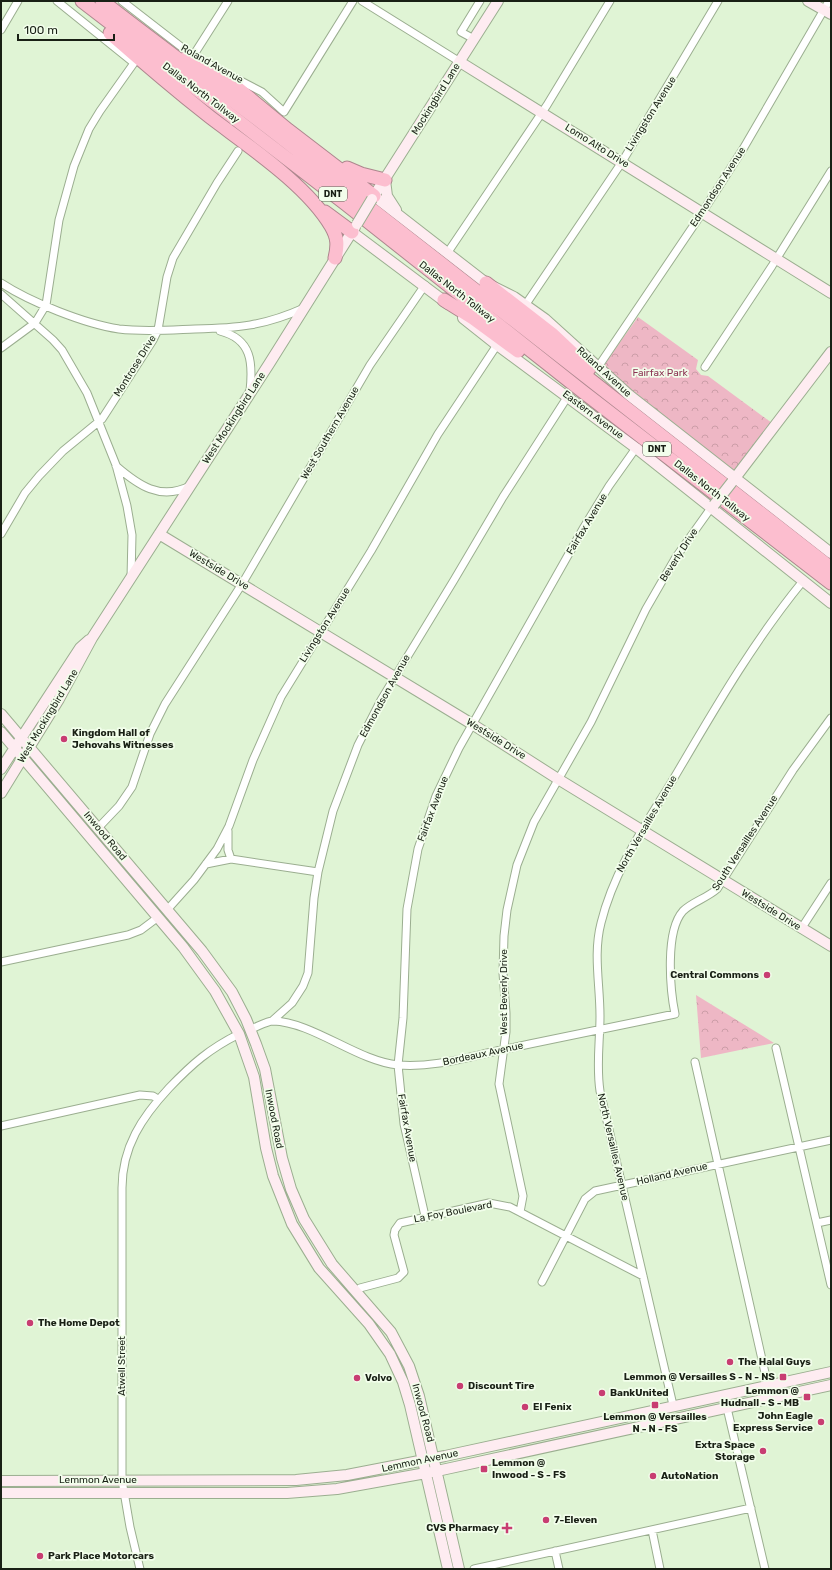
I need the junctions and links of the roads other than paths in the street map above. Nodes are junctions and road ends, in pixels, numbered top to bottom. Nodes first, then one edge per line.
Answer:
1 (18, 1) edge
2 (58, 1) edge
3 (80, 1) edge
4 (102, 1) edge
5 (122, 1) edge
6 (228, 1) edge
7 (354, 1) edge
8 (362, 1) edge
9 (480, 1) edge
10 (498, 1) edge
11 (610, 1) edge
12 (718, 1) edge
13 (808, 1) edge
14 (828, 8) edge
15 (1, 30) edge
16 (474, 39) junction
17 (153, 41) junction
18 (193, 56) junction
19 (460, 62) junction
20 (542, 112) junction
21 (238, 151) dead end
22 (328, 160) junction
23 (622, 162) junction
24 (831, 171) edge
25 (385, 180) junction
26 (373, 198) junction
27 (315, 205) junction
28 (702, 212) junction
29 (400, 216) junction
30 (354, 228) junction
31 (448, 252) junction
32 (335, 258) junction
33 (776, 259) junction
34 (1, 284) edge
35 (486, 284) junction
36 (425, 286) junction
37 (831, 293) edge
38 (1, 294) edge
39 (444, 300) junction
40 (526, 304) junction
41 (46, 305) junction
42 (304, 308) junction
43 (35, 323) junction
44 (212, 329) junction
45 (158, 330) junction
46 (497, 345) junction
47 (1, 348) edge
48 (831, 352) edge
49 (598, 367) junction
50 (705, 367) dead end
51 (582, 391) junction
52 (250, 392) junction
53 (568, 396) junction
54 (628, 408) junction
55 (98, 424) junction
56 (636, 448) junction
57 (116, 465) junction
58 (733, 480) junction
59 (190, 486) junction
60 (712, 507) junction
61 (1, 534) edge
62 (159, 534) junction
63 (830, 549) edge
64 (831, 568) edge
65 (131, 578) junction
66 (803, 580) junction
67 (242, 584) junction
68 (831, 584) edge
69 (831, 603) edge
70 (321, 633) junction
71 (92, 638) junction
72 (394, 677) junction
73 (1, 714) edge
74 (831, 718) edge
75 (472, 724) junction
76 (1, 732) edge
77 (21, 738) junction
78 (15, 747) junction
79 (29, 748) junction
80 (23, 758) junction
81 (1, 769) edge
82 (558, 779) junction
83 (1, 793) edge
84 (98, 828) junction
85 (228, 828) junction
86 (642, 831) junction
87 (231, 859) junction
88 (206, 864) junction
89 (318, 872) junction
90 (722, 880) junction
91 (831, 883) edge
92 (167, 910) junction
93 (157, 918) junction
94 (802, 929) junction
95 (831, 946) edge
96 (1, 962) edge
97 (675, 1014) joint
98 (272, 1021) junction
99 (235, 1025) junction
100 (251, 1029) junction
101 (600, 1029) junction
102 (239, 1034) junction
103 (256, 1044) junction
104 (776, 1048) dead end
105 (503, 1049) junction
106 (695, 1062) dead end
107 (398, 1064) junction
108 (158, 1099) junction
109 (1, 1126) edge
110 (831, 1140) edge
111 (799, 1146) junction
112 (718, 1164) junction
113 (622, 1185) junction
114 (520, 1212) junction
115 (425, 1216) junction
116 (831, 1220) edge
117 (817, 1223) junction
118 (565, 1236) junction
119 (314, 1238) junction
120 (303, 1244) junction
121 (828, 1259) edge
122 (643, 1276) junction
123 (542, 1282) dead end
124 (831, 1285) edge
125 (354, 1290) junction
126 (342, 1296) junction
127 (400, 1348) junction
128 (390, 1354) junction
129 (831, 1372) edge
130 (831, 1385) edge
131 (768, 1386) junction
132 (724, 1395) junction
133 (771, 1398) junction
134 (673, 1406) junction
135 (727, 1408) junction
136 (676, 1419) junction
137 (552, 1433) junction
138 (509, 1442) junction
139 (554, 1446) junction
140 (513, 1455) junction
141 (434, 1459) junction
142 (423, 1461) junction
143 (437, 1471) junction
144 (362, 1473) junction
145 (425, 1473) junction
146 (1, 1480) edge
147 (55, 1480) junction
148 (122, 1480) junction
149 (270, 1480) junction
150 (365, 1485) junction
151 (124, 1492) junction
152 (4, 1493) edge
153 (269, 1493) junction
154 (751, 1508) junction
155 (652, 1530) junction
156 (555, 1552) junction
157 (140, 1569) edge
158 (448, 1569) edge
159 (460, 1569) edge
160 (474, 1569) edge
161 (559, 1569) edge
162 (660, 1569) edge
163 (765, 1569) edge

1 - 15 street
2 - 41 street
3 - 27 highway
3 - 51 highway, Dallas North Tollway / DNT
4 - 17 highway, Dallas North Tollway / DNT
5 - 18 street, Roland Avenue
6 - 18 street
7 - 18 street, Roland Avenue
8 - 19 street, Lomo Alto Drive
9 - 16 street
10 - 16 main road, Mockingbird Lane
11 - 20 street
12 - 23 street, Livingston Avenue
13 - 14 main road
14 - 28 street, Edmondson Avenue
16 - 19 main road, Mockingbird Lane
17 - 22 highway
17 - 54 highway, Dallas North Tollway / DNT
19 - 20 main road, Lomo Alto Drive
19 - 25 main road, Mockingbird Lane
20 - 23 main road, Lomo Alto Drive
20 - 31 street
21 - 45 street, Montrose Drive
22 - 25 highway
22 - 26 highway
23 - 28 main road, Lomo Alto Drive
23 - 40 street, Livingston Avenue
24 - 33 street
25 - 26 main road, Mockingbird Lane
25 - 29 main road
26 - 29 main road, Roland Avenue
26 - 30 main road, West Mockingbird Lane, bridge
27 - 30 highway
27 - 32 highway
28 - 33 main road, Lomo Alto Drive
28 - 49 street, Edmondson Avenue
29 - 31 main road, Roland Avenue
30 - 32 main road, West Mockingbird Lane
30 - 36 main road, Eastern Avenue
31 - 35 main road, Roland Avenue
32 - 42 main road, West Mockingbird Lane
33 - 37 main road, Lomo Alto Drive
33 - 50 street
34 - 41 street
35 - 40 main road, Roland Avenue
35 - 54 highway
36 - 39 main road, Eastern Avenue
36 - 67 street, West Southern Avenue
38 - 43 street
39 - 46 main road, Eastern Avenue
39 - 51 highway
40 - 49 main road, Roland Avenue
41 - 43 street
41 - 45 street
42 - 44 street
42 - 52 main road, West Mockingbird Lane
43 - 47 street
43 - 55 street
44 - 45 street
44 - 52 street
45 - 55 street, Montrose Drive
46 - 53 main road, Eastern Avenue
46 - 70 street, Livingston Avenue
48 - 58 main road, Beverly Drive
49 - 58 main road, Roland Avenue
51 - 68 highway, Dallas North Tollway / DNT
52 - 59 main road, West Mockingbird Lane
53 - 56 main road, Eastern Avenue
53 - 72 street, Edmondson Avenue
54 - 64 highway, Dallas North Tollway / DNT
55 - 57 street
55 - 61 street, Montrose Drive
56 - 60 main road, Eastern Avenue
56 - 75 street, Fairfax Avenue
57 - 59 street
57 - 65 street
58 - 60 main road, Beverly Drive, bridge
58 - 63 main road, Roland Avenue
59 - 62 main road, West Mockingbird Lane
60 - 66 main road, Eastern Avenue
60 - 82 street, Beverly Drive
62 - 65 main road, West Mockingbird Lane
62 - 67 main road, Westside Drive
65 - 71 main road, West Mockingbird Lane
66 - 69 main road, Eastern Avenue
66 - 86 street, North Versailles Avenue
67 - 70 main road, Westside Drive
67 - 84 street, West Southern Avenue
70 - 72 main road, Westside Drive
70 - 85 street, Livingston Avenue
71 - 77 main road, West Mockingbird Lane
71 - 79 main road, West Mockingbird Lane
72 - 75 main road, Westside Drive
72 - 89 street, Edmondson Avenue
73 - 77 main road, Inwood Road
74 - 90 street, South Versailles Avenue
75 - 82 main road, Westside Drive
75 - 107 street, Fairfax Avenue
76 - 78 main road, Inwood Road
77 - 78 main road, West Mockingbird Lane
77 - 79 main road, Inwood Road
78 - 80 main road, Inwood Road
78 - 81 main road, West Mockingbird Lane
79 - 80 main road, West Mockingbird Lane
79 - 84 main road, Inwood Road
80 - 83 main road, West Mockingbird Lane
80 - 93 main road, Inwood Road
82 - 86 main road, Westside Drive
82 - 105 street, West Beverly Drive
84 - 92 main road, Inwood Road
85 - 87 street
85 - 88 street, Livingston Avenue
86 - 90 main road, Westside Drive
86 - 101 street, North Versailles Avenue
87 - 88 street
87 - 89 street
88 - 92 street, Livingston Avenue
89 - 98 street, Edmondson Avenue
90 - 94 main road, Westside Drive
90 - 97 street, South Versailles Avenue
91 - 94 street
92 - 93 main road
92 - 100 main road, Inwood Road
93 - 96 street
93 - 99 main road, Inwood Road
94 - 95 main road, Westside Drive
97 - 101 street, Bordeaux Avenue
98 - 100 street
98 - 107 street, Bordeaux Avenue
99 - 100 main road
99 - 102 main road, Inwood Road
100 - 103 main road, Inwood Road
101 - 105 street, Bordeaux Avenue
101 - 113 street, North Versailles Avenue
102 - 103 main road
102 - 108 street
102 - 120 main road, Inwood Road
103 - 119 main road, Inwood Road
104 - 111 street
105 - 107 street, Bordeaux Avenue
105 - 114 street, West Beverly Drive
106 - 112 street
107 - 115 street, Fairfax Avenue
108 - 109 street
108 - 148 street, Atwell Street
110 - 111 street, Holland Avenue
111 - 112 street, Holland Avenue
111 - 117 street
112 - 113 street, Holland Avenue
112 - 131 street
113 - 118 street, Holland Avenue
113 - 122 street, North Versailles Avenue
114 - 115 street, La Foy Boulevard
114 - 118 street, La Foy Boulevard
115 - 125 street, La Foy Boulevard
116 - 117 street
117 - 121 street
118 - 122 street, La Foy Boulevard
118 - 123 street, Holland Avenue
119 - 120 main road
119 - 125 main road, Inwood Road
120 - 126 main road, Inwood Road
121 - 124 street
122 - 134 street, North Versailles Avenue
125 - 126 main road
125 - 127 main road, Inwood Road
126 - 128 main road, Inwood Road
127 - 128 main road
127 - 141 main road, Inwood Road
128 - 142 main road, Inwood Road
129 - 131 main road, Lemmon Avenue
130 - 133 main road, Lemmon Avenue
131 - 132 main road, Lemmon Avenue
131 - 133 main road
132 - 134 main road, Lemmon Avenue
132 - 135 main road
133 - 135 main road, Lemmon Avenue
134 - 136 main road
134 - 137 main road, Lemmon Avenue
135 - 136 main road, Lemmon Avenue
135 - 154 street
136 - 139 main road, Lemmon Avenue
137 - 138 main road, Lemmon Avenue
137 - 139 main road
138 - 140 main road
138 - 141 main road, Lemmon Avenue
139 - 140 main road, Lemmon Avenue
140 - 143 main road, Lemmon Avenue
141 - 142 main road, Lemmon Avenue
141 - 143 main road, Inwood Road
142 - 144 main road, Lemmon Avenue
142 - 145 main road, Inwood Road
143 - 145 main road, Lemmon Avenue
143 - 159 main road, Inwood Road
144 - 149 main road, Lemmon Avenue
144 - 150 main road
145 - 150 main road, Lemmon Avenue
145 - 158 main road, Inwood Road
146 - 147 main road, Lemmon Avenue
147 - 148 main road, Lemmon Avenue
147 - 152 main road
148 - 149 main road, Lemmon Avenue
148 - 151 street, Atwell Street
149 - 153 main road
150 - 153 main road, Lemmon Avenue
151 - 152 main road, Lemmon Avenue
151 - 153 main road, Lemmon Avenue
151 - 157 street, Atwell Street
154 - 155 street
154 - 163 street
155 - 156 street
155 - 162 street
156 - 160 street
156 - 161 street

